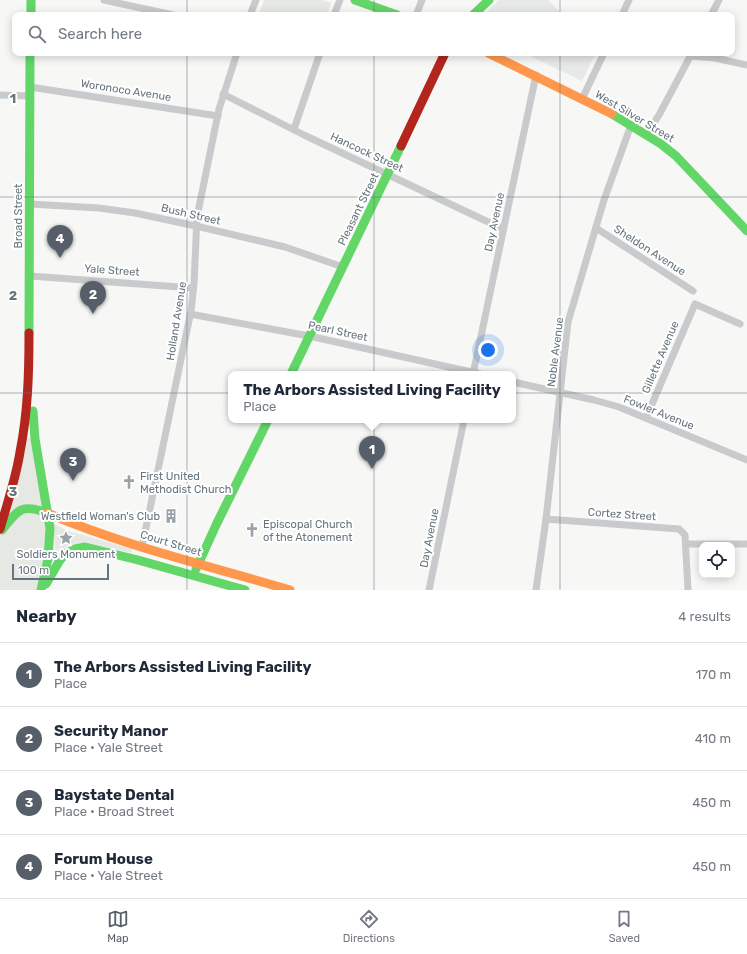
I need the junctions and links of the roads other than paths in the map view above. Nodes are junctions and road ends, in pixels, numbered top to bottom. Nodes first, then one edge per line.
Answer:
1 (31, 0) edge
2 (104, 0) edge
3 (256, 0) edge
4 (340, 0) edge
5 (355, 0) edge
6 (422, 0) edge
7 (489, 0) edge
8 (629, 0) edge
9 (719, 0) edge
10 (31, 12) edge
11 (159, 12) edge
12 (251, 12) edge
13 (335, 12) edge
14 (389, 12) edge
15 (417, 12) edge
16 (476, 12) edge
17 (623, 12) edge
18 (713, 12) edge
19 (30, 56) edge
20 (236, 56) edge
21 (319, 56) edge
22 (444, 56) edge
23 (495, 56) edge
24 (603, 56) edge
25 (690, 56) edge
26 (703, 56) edge
27 (747, 65) edge
28 (536, 75) junction
29 (30, 91) junction
30 (223, 94) junction
31 (0, 95) edge
32 (582, 98) junction
33 (218, 116) junction
34 (631, 125) junction
35 (294, 129) junction
36 (646, 135) junction
37 (388, 174) junction
38 (30, 204) junction
39 (196, 226) junction
40 (596, 228) junction
41 (503, 229) junction
42 (747, 231) edge
43 (343, 267) junction
44 (30, 276) junction
45 (193, 288) junction
46 (693, 291) dead end
47 (190, 314) junction
48 (740, 324) dead end
49 (309, 336) junction
50 (292, 371) edge
51 (467, 371) edge
52 (476, 371) edge
53 (30, 378) junction
54 (516, 383) edge
55 (560, 393) junction
56 (646, 418) junction
57 (267, 423) edge
58 (463, 423) edge
59 (747, 460) edge
60 (47, 513) junction
61 (546, 519) junction
62 (0, 530) edge
63 (686, 544) junction
64 (747, 544) edge
65 (142, 547) junction
66 (138, 560) junction
67 (198, 564) junction
68 (194, 575) junction
69 (254, 579) junction
70 (42, 590) edge
71 (245, 590) edge
72 (252, 590) edge
73 (290, 590) edge
74 (429, 590) edge
75 (536, 590) edge
76 (688, 590) edge

1 - 10 main road
2 - 11 street
3 - 12 street
4 - 13 street
5 - 14 main road
6 - 15 street
7 - 16 main road
8 - 17 street
9 - 18 street
19 - 29 main road, Broad Street
20 - 30 street, Holland Avenue
21 - 35 street
22 - 37 main road, Pleasant Street
23 - 28 main road, West Silver Street
24 - 32 street
25 - 36 street
26 - 27 street
28 - 32 main road, West Silver Street
28 - 41 street, Day Avenue
29 - 31 street, Woronoco Avenue
29 - 33 street, Woronoco Avenue
29 - 38 main road, Broad Street
30 - 33 street, Holland Avenue
30 - 35 street, Hancock Street
32 - 34 main road, West Silver Street
33 - 39 street, Holland Avenue
34 - 36 main road, West Silver Street
34 - 40 street, Noble Avenue
35 - 37 street, Hancock Street
36 - 42 main road, West Silver Street
37 - 41 street, Hancock Street
37 - 43 main road, Pleasant Street
38 - 39 street, Bush Street
38 - 44 main road, Broad Street
39 - 43 street, Bush Street
39 - 45 street, Holland Avenue
40 - 46 street, Sheldon Avenue
40 - 55 street, Noble Avenue
41 - 52 street, Day Avenue
43 - 49 main road, Pleasant Street
44 - 45 street, Yale Street
44 - 53 main road, Broad Street
45 - 47 street, Holland Avenue
47 - 49 street, Pearl Street
47 - 65 street, Holland Avenue
48 - 56 street, Gillette Avenue
49 - 50 main road, Pleasant Street
49 - 51 street, Pearl Street
53 - 60 main road, Broad Street
53 - 62 main road, Broad Street
54 - 55 street
55 - 56 street, Fowler Avenue
55 - 61 street, Noble Avenue
56 - 59 street, Fowler Avenue
57 - 67 main road
58 - 74 street, Day Avenue
60 - 62 main road, Broad Street
60 - 65 main road, Court Street
60 - 70 main road
61 - 63 street, Cortez Street
61 - 75 street, Noble Avenue
63 - 64 street
63 - 76 street
65 - 66 main road
65 - 67 main road, Court Street
66 - 68 main road
66 - 70 main road
67 - 68 main road
67 - 69 main road, Court Street
68 - 71 main road
69 - 72 main road
69 - 73 main road, Court Street

